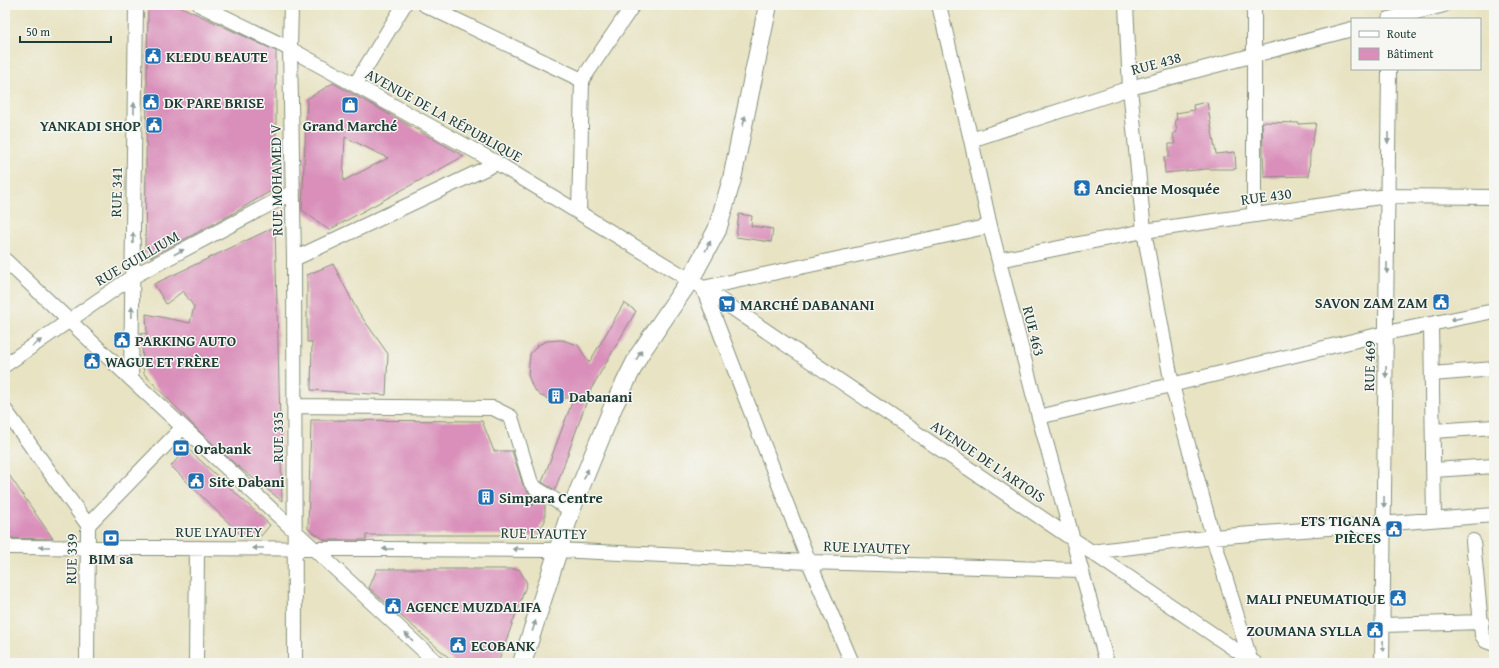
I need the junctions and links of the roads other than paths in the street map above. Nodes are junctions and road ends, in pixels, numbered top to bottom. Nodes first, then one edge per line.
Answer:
1 (136, 5) edge
2 (200, 5) edge
3 (291, 5) edge
4 (404, 5) edge
5 (425, 5) edge
6 (633, 5) edge
7 (768, 5) edge
8 (939, 5) edge
9 (1126, 5) edge
10 (1254, 5) edge
11 (1390, 5) edge
12 (1444, 5) edge
13 (1389, 18) edge
14 (1393, 18) edge
15 (1351, 29) edge
16 (290, 49) junction
17 (1254, 55) junction
18 (1389, 70) edge
19 (582, 80) junction
20 (355, 85) junction
21 (1130, 88) junction
22 (971, 140) junction
23 (497, 163) junction
24 (293, 192) junction
25 (1387, 196) junction
26 (1494, 196) edge
27 (579, 213) junction
28 (1254, 215) junction
29 (990, 226) junction
30 (1144, 231) junction
31 (294, 259) junction
32 (5, 260) edge
33 (999, 260) junction
34 (665, 265) joint
35 (132, 277) junction
36 (696, 284) junction
37 (1494, 311) edge
38 (69, 321) junction
39 (1431, 324) junction
40 (1386, 333) junction
41 (5, 365) edge
42 (1494, 369) edge
43 (1432, 374) junction
44 (131, 379) junction
45 (1172, 385) junction
46 (294, 406) junction
47 (5, 410) edge
48 (1039, 417) junction
49 (183, 427) junction
50 (1494, 427) edge
51 (1433, 431) junction
52 (1494, 466) edge
53 (1434, 470) junction
54 (571, 510) junction
55 (1494, 515) edge
56 (1434, 520) junction
57 (1384, 524) junction
58 (88, 525) junction
59 (295, 531) junction
60 (1213, 537) junction
61 (1072, 538) junction
62 (1473, 541) dead end
63 (5, 547) edge
64 (88, 547) junction
65 (196, 548) junction
66 (295, 548) junction
67 (313, 548) junction
68 (557, 550) junction
69 (1091, 552) junction
70 (809, 562) junction
71 (1081, 570) junction
72 (1482, 622) junction
73 (1383, 625) junction
74 (1494, 644) edge
75 (1252, 661) edge
76 (87, 663) edge
77 (196, 663) edge
78 (295, 663) edge
79 (438, 663) edge
80 (522, 663) edge
81 (852, 663) edge
82 (1107, 663) edge
83 (1382, 663) edge

35 -> 1 street, RUE 341
2 - 16 street, AVENUE DE LA RÉPUBLIQUE
3 - 16 street, RUE MOHAMED V
4 - 20 street
5 - 19 street
6 - 19 street
36 -> 7 main road
8 - 22 street, RUE 463
9 - 21 street
10 - 17 street
11 - 13 street
12 - 14 street
15 - 17 street, RUE 438
16 - 20 street, AVENUE DE LA RÉPUBLIQUE
16 - 24 street, RUE MOHAMED V
17 - 21 street, RUE 438
17 - 28 street
18 -> 25 street, RUE 469
19 - 27 street
20 - 23 street, AVENUE DE LA RÉPUBLIQUE
21 - 22 street, RUE 438
21 - 30 street
22 - 29 street, RUE 463
23 - 27 street, AVENUE DE LA RÉPUBLIQUE
23 - 31 street
24 - 31 street, RUE MOHAMED V
35 -> 24 street, RUE GUILLIUM
25 - 26 street, RUE 430
25 - 28 street, RUE 430
25 -> 40 street, RUE 469
27 - 34 street, AVENUE DE LA RÉPUBLIQUE
28 - 30 street, RUE 430
29 - 33 street, RUE 463
29 - 36 street
30 - 33 street, RUE 430
30 - 45 street
31 - 46 street, RUE 335
32 - 38 street
33 - 48 street, RUE 463
34 - 36 street, AVENUE DE L'ARTOIS
35 - 38 street, RUE GUILLIUM
44 -> 35 street, RUE 341
54 -> 36 main road
36 - 61 street, AVENUE DE L'ARTOIS
36 - 70 street
37 -> 39 street
41 -> 38 street, RUE GUILLIUM
38 - 44 street
39 - 40 street
39 - 43 street
40 - 45 street
40 -> 57 street, RUE 469
42 - 43 street
43 - 51 street
44 - 49 street
45 - 48 street
45 - 60 street
46 - 54 street
46 - 59 street, RUE 335
47 - 58 street, RUE 339
48 - 61 street, RUE 463
49 - 58 street
49 - 59 street
50 - 51 street
51 - 53 street
52 - 53 street
53 - 56 street
54 - 68 main road
55 - 56 street
56 - 57 street
57 - 60 street
57 - 73 street, RUE 469
58 - 64 street, RUE 339
59 - 66 street, RUE 335
59 - 67 street
60 - 69 street
60 - 75 street
61 - 69 street, AVENUE DE L'ARTOIS
61 - 71 street, RUE 463
62 - 72 street
64 -> 63 street, RUE LYAUTEY
64 - 65 street, RUE LYAUTEY
64 - 76 street, RUE 339
66 -> 65 street, RUE LYAUTEY
65 - 77 street
66 - 67 street, RUE LYAUTEY
66 - 78 street, RUE 335
68 -> 67 street, RUE LYAUTEY
79 -> 67 street
68 - 70 street, RUE LYAUTEY
80 -> 68 main road
69 - 75 street, AVENUE DE L'ARTOIS
70 - 71 street, RUE LYAUTEY
70 - 81 street
71 - 82 street, RUE 463
72 - 73 street
72 - 74 street
73 -> 83 street, RUE 469

